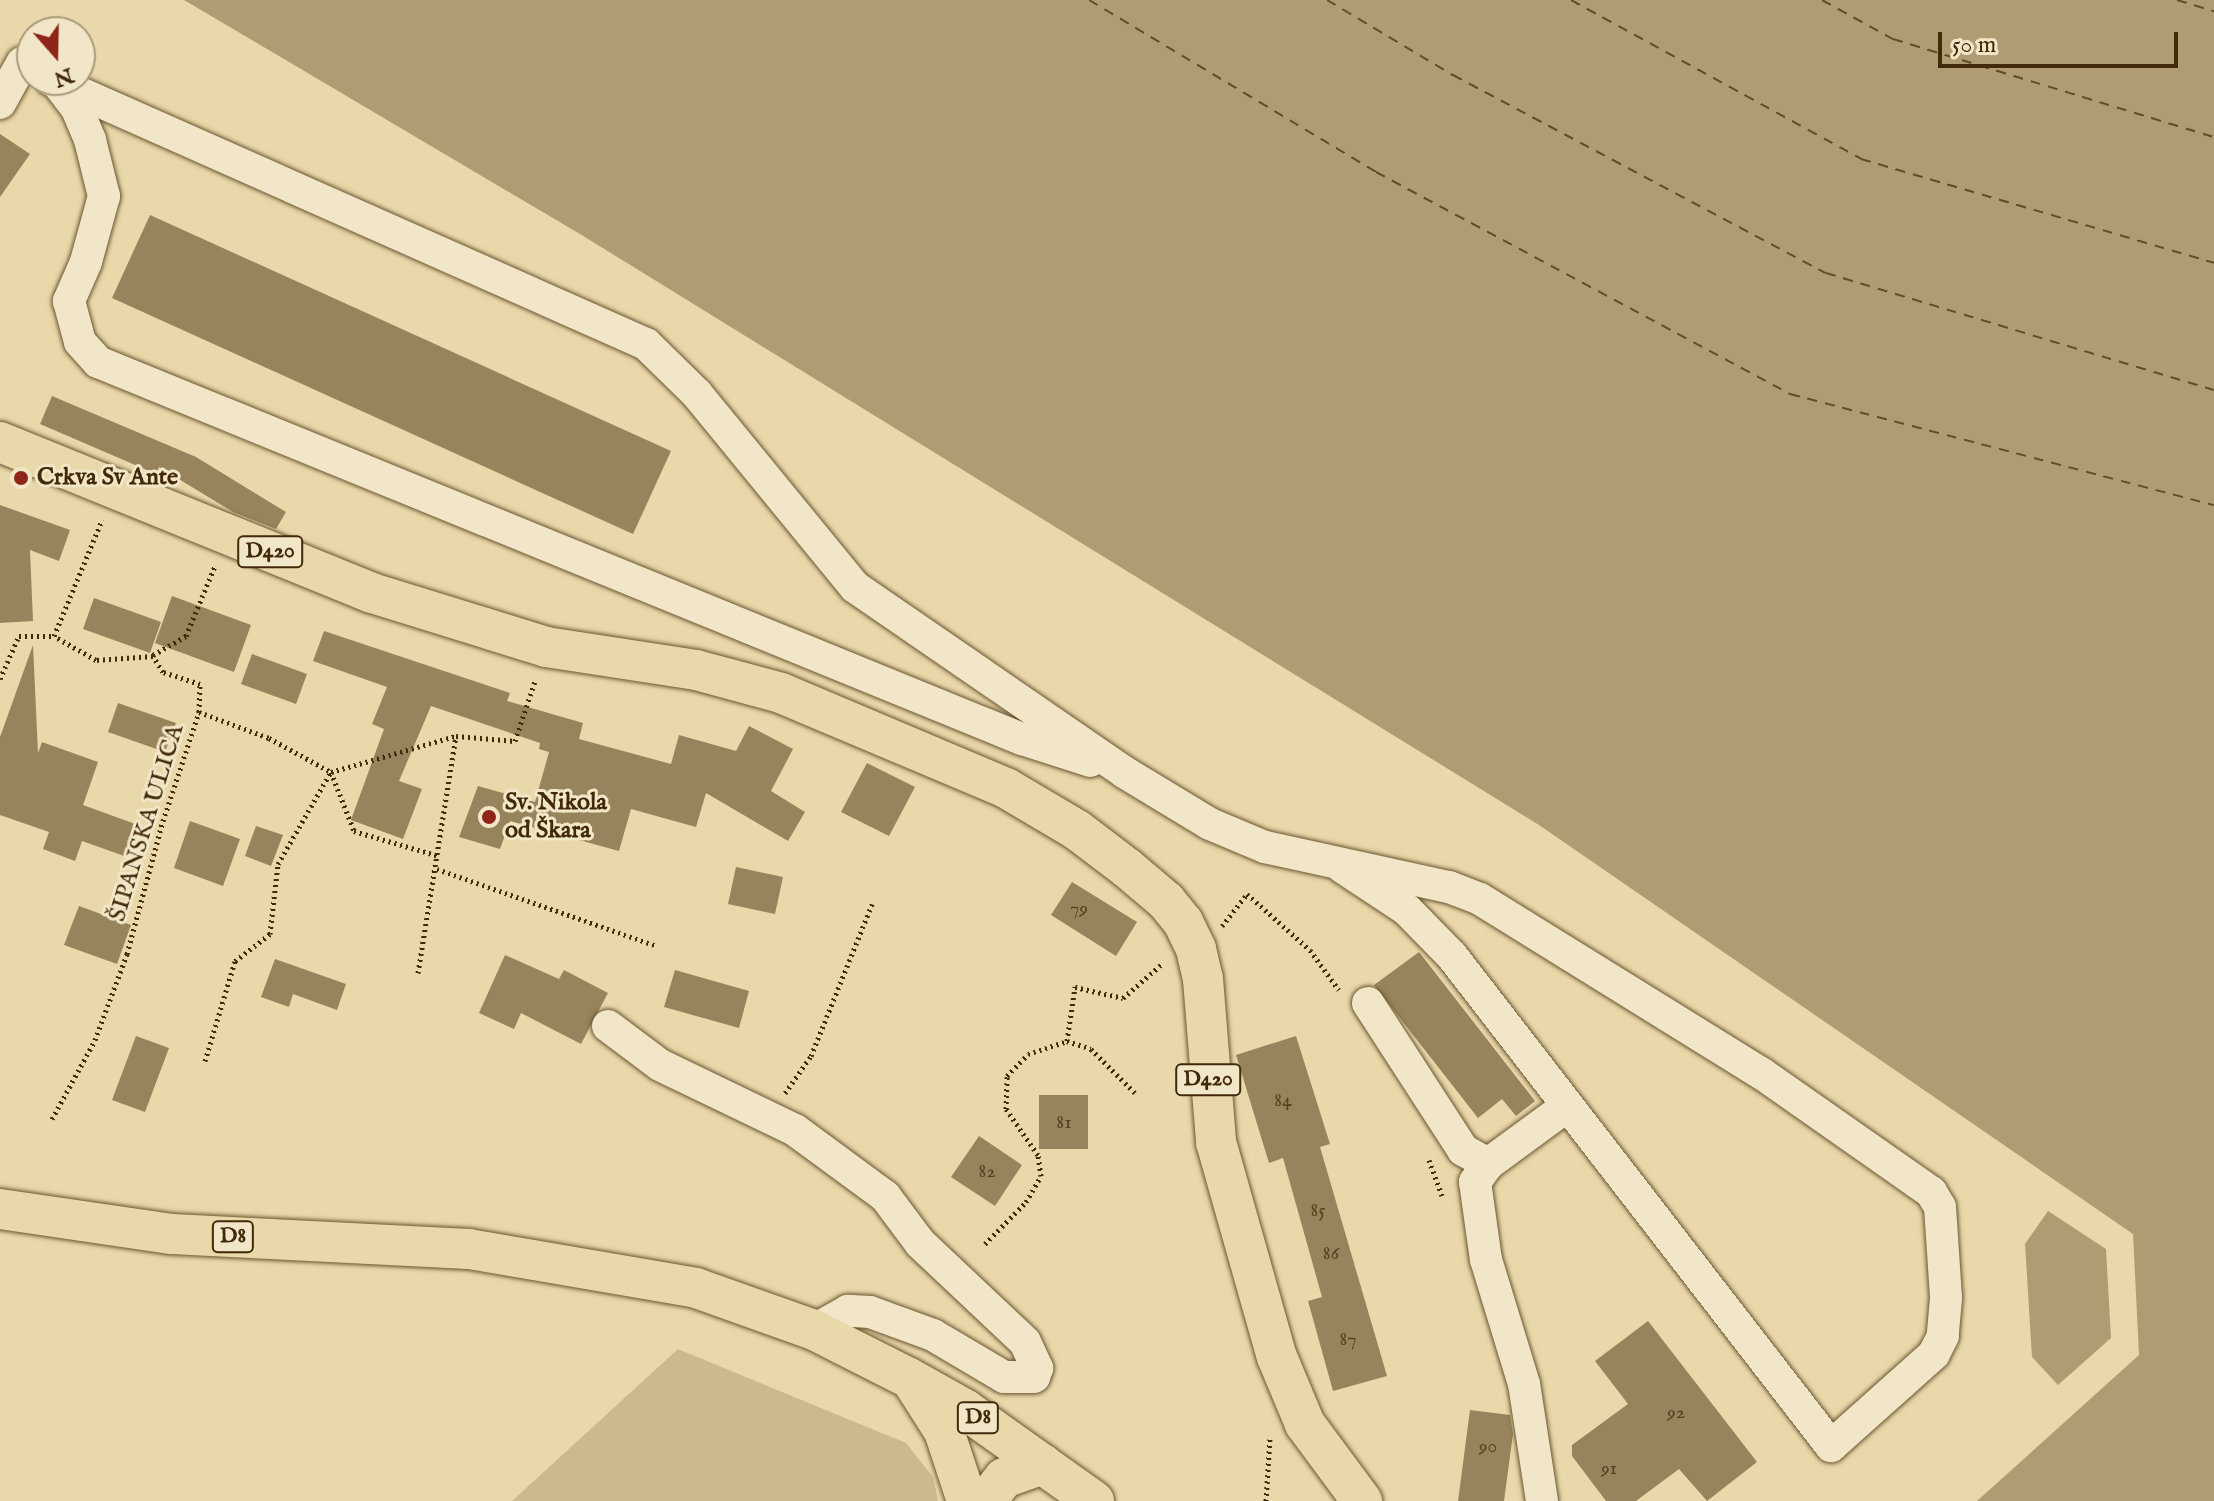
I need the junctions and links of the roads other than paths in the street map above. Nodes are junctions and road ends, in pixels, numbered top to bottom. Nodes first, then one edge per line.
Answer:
1 (16, 87) edge
2 (63, 96) edge
3 (93, 96) edge
4 (0, 103) edge
5 (0, 442) edge
6 (1124, 772) junction
7 (1342, 867) junction
8 (1368, 1003) dead end
9 (608, 1026) dead end
10 (1566, 1107) junction
11 (1488, 1164) junction
12 (0, 1209) edge
13 (814, 1330) junction
14 (909, 1378) junction
15 (1049, 1481) edge
16 (967, 1501) edge
17 (986, 1501) edge
18 (1094, 1501) edge
19 (1362, 1501) edge
20 (1542, 1501) edge

1 - 4 lane
2 - 6 lane
3 - 6 lane
5 - 19 main road, D420
6 - 7 lane
7 - 10 lane
7 - 10 lane
8 - 11 lane
9 - 13 lane
10 - 11 lane
11 - 20 lane
12 - 13 main road, D8
13 - 14 main road, D8
14 - 15 main road, D8
14 - 16 main road
15 - 17 main road
15 - 18 main road, D8

